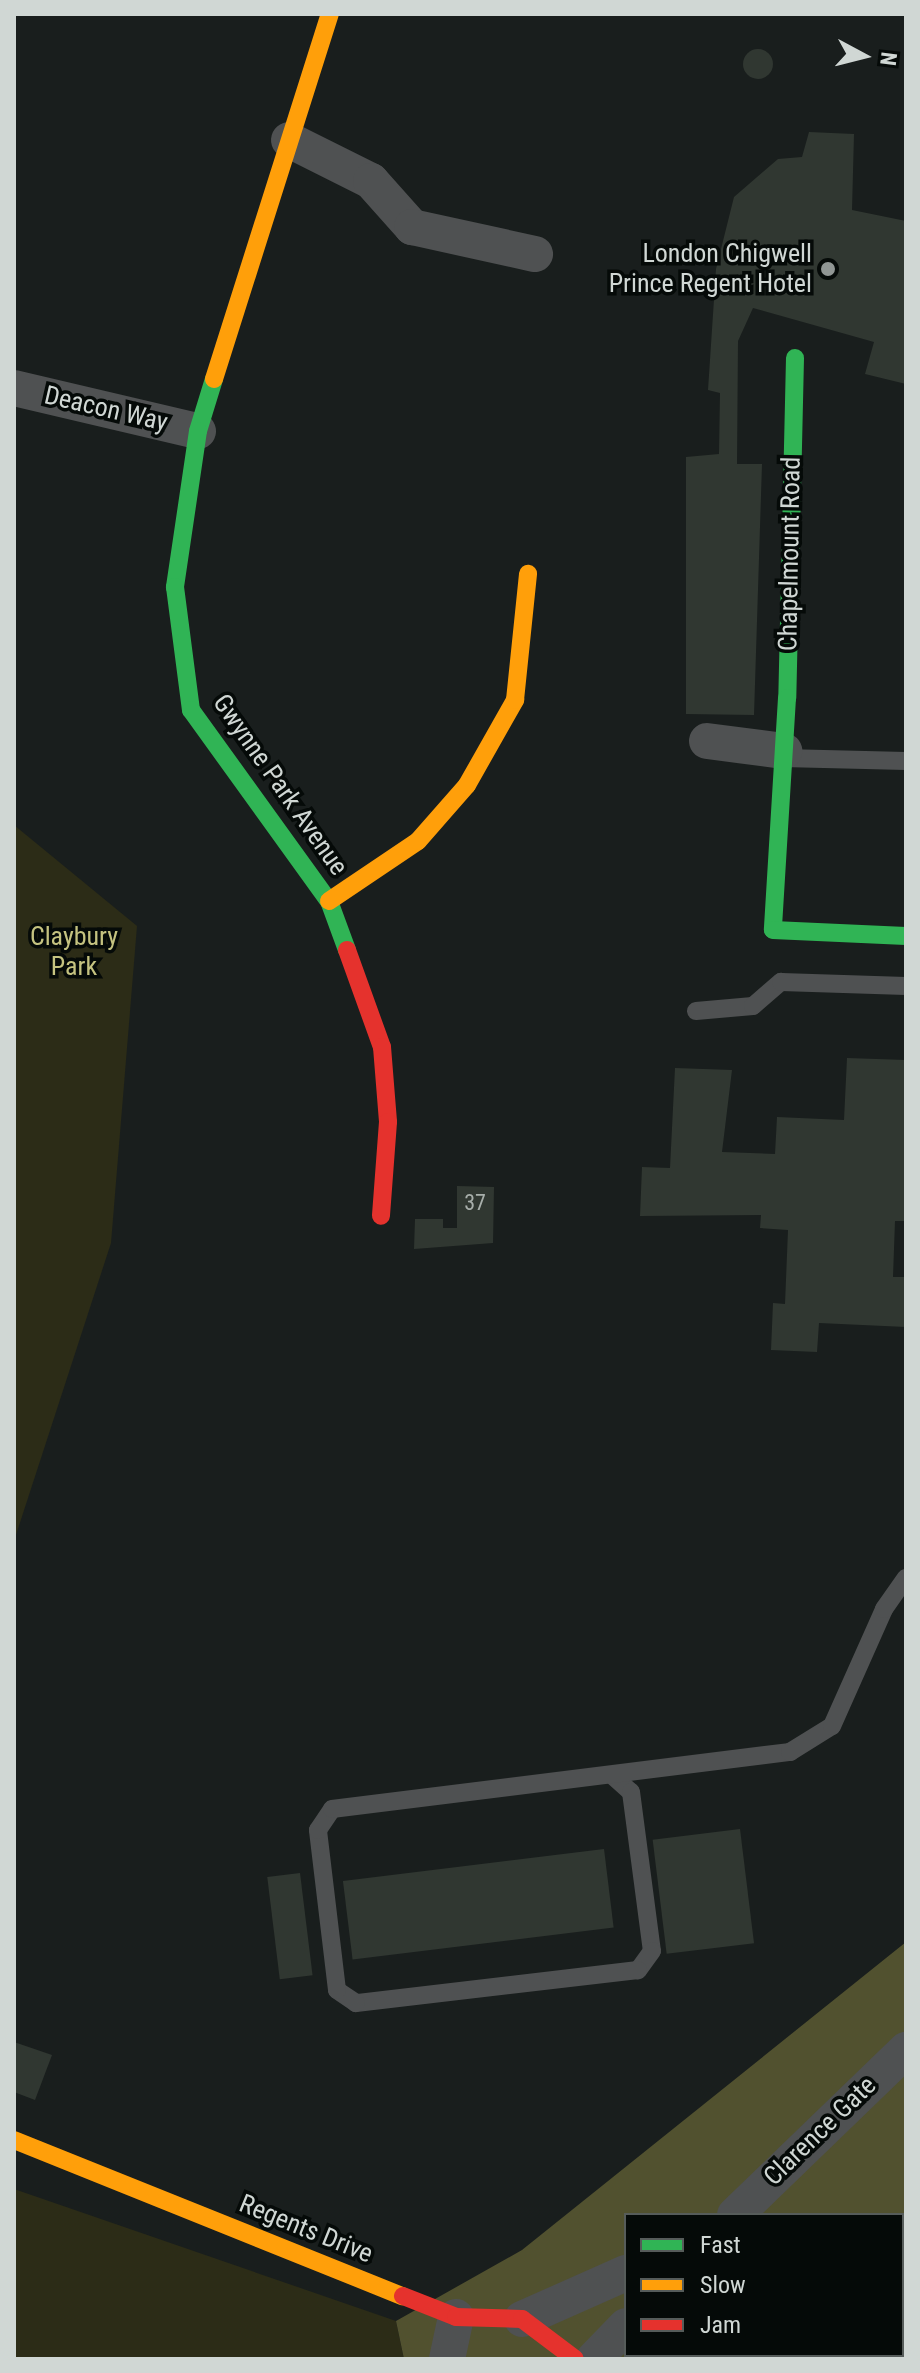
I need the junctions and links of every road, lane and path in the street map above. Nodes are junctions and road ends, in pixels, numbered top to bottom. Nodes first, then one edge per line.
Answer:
1 (330, 14) edge
2 (289, 140) junction
3 (535, 254) dead end
4 (795, 358) dead end
5 (14, 388) edge
6 (198, 431) junction
7 (528, 574) dead end
8 (707, 741) dead end
9 (784, 754) junction
10 (906, 761) edge
11 (329, 901) junction
12 (906, 936) edge
13 (906, 986) edge
14 (696, 1011) dead end
15 (381, 1216) dead end
16 (906, 1578) edge
17 (613, 1776) junction
18 (906, 2050) edge
19 (14, 2140) edge
20 (737, 2213) edge
21 (624, 2274) edge
22 (456, 2317) junction
23 (522, 2319) junction
24 (624, 2328) edge
25 (447, 2359) edge
26 (575, 2359) edge
27 (594, 2359) edge

1 - 2 street, Gwynne Park Avenue
2 - 3 street
2 - 6 street, Gwynne Park Avenue
4 - 9 street, Chapelmount Road
5 - 6 street, Deacon Way
6 - 11 street, Gwynne Park Avenue
7 - 11 street
8 - 9 street
9 - 10 lane
9 - 12 street, Chapelmount Road
11 - 15 street, Gwynne Park Avenue
13 - 14 lane
16 - 17 lane
17 - 17 lane
18 - 20 street, Clarence Gate
19 - 22 street, Regents Drive
21 - 23 street
22 - 23 street, Regents Drive
22 - 25 street
23 - 26 street
24 - 27 street

